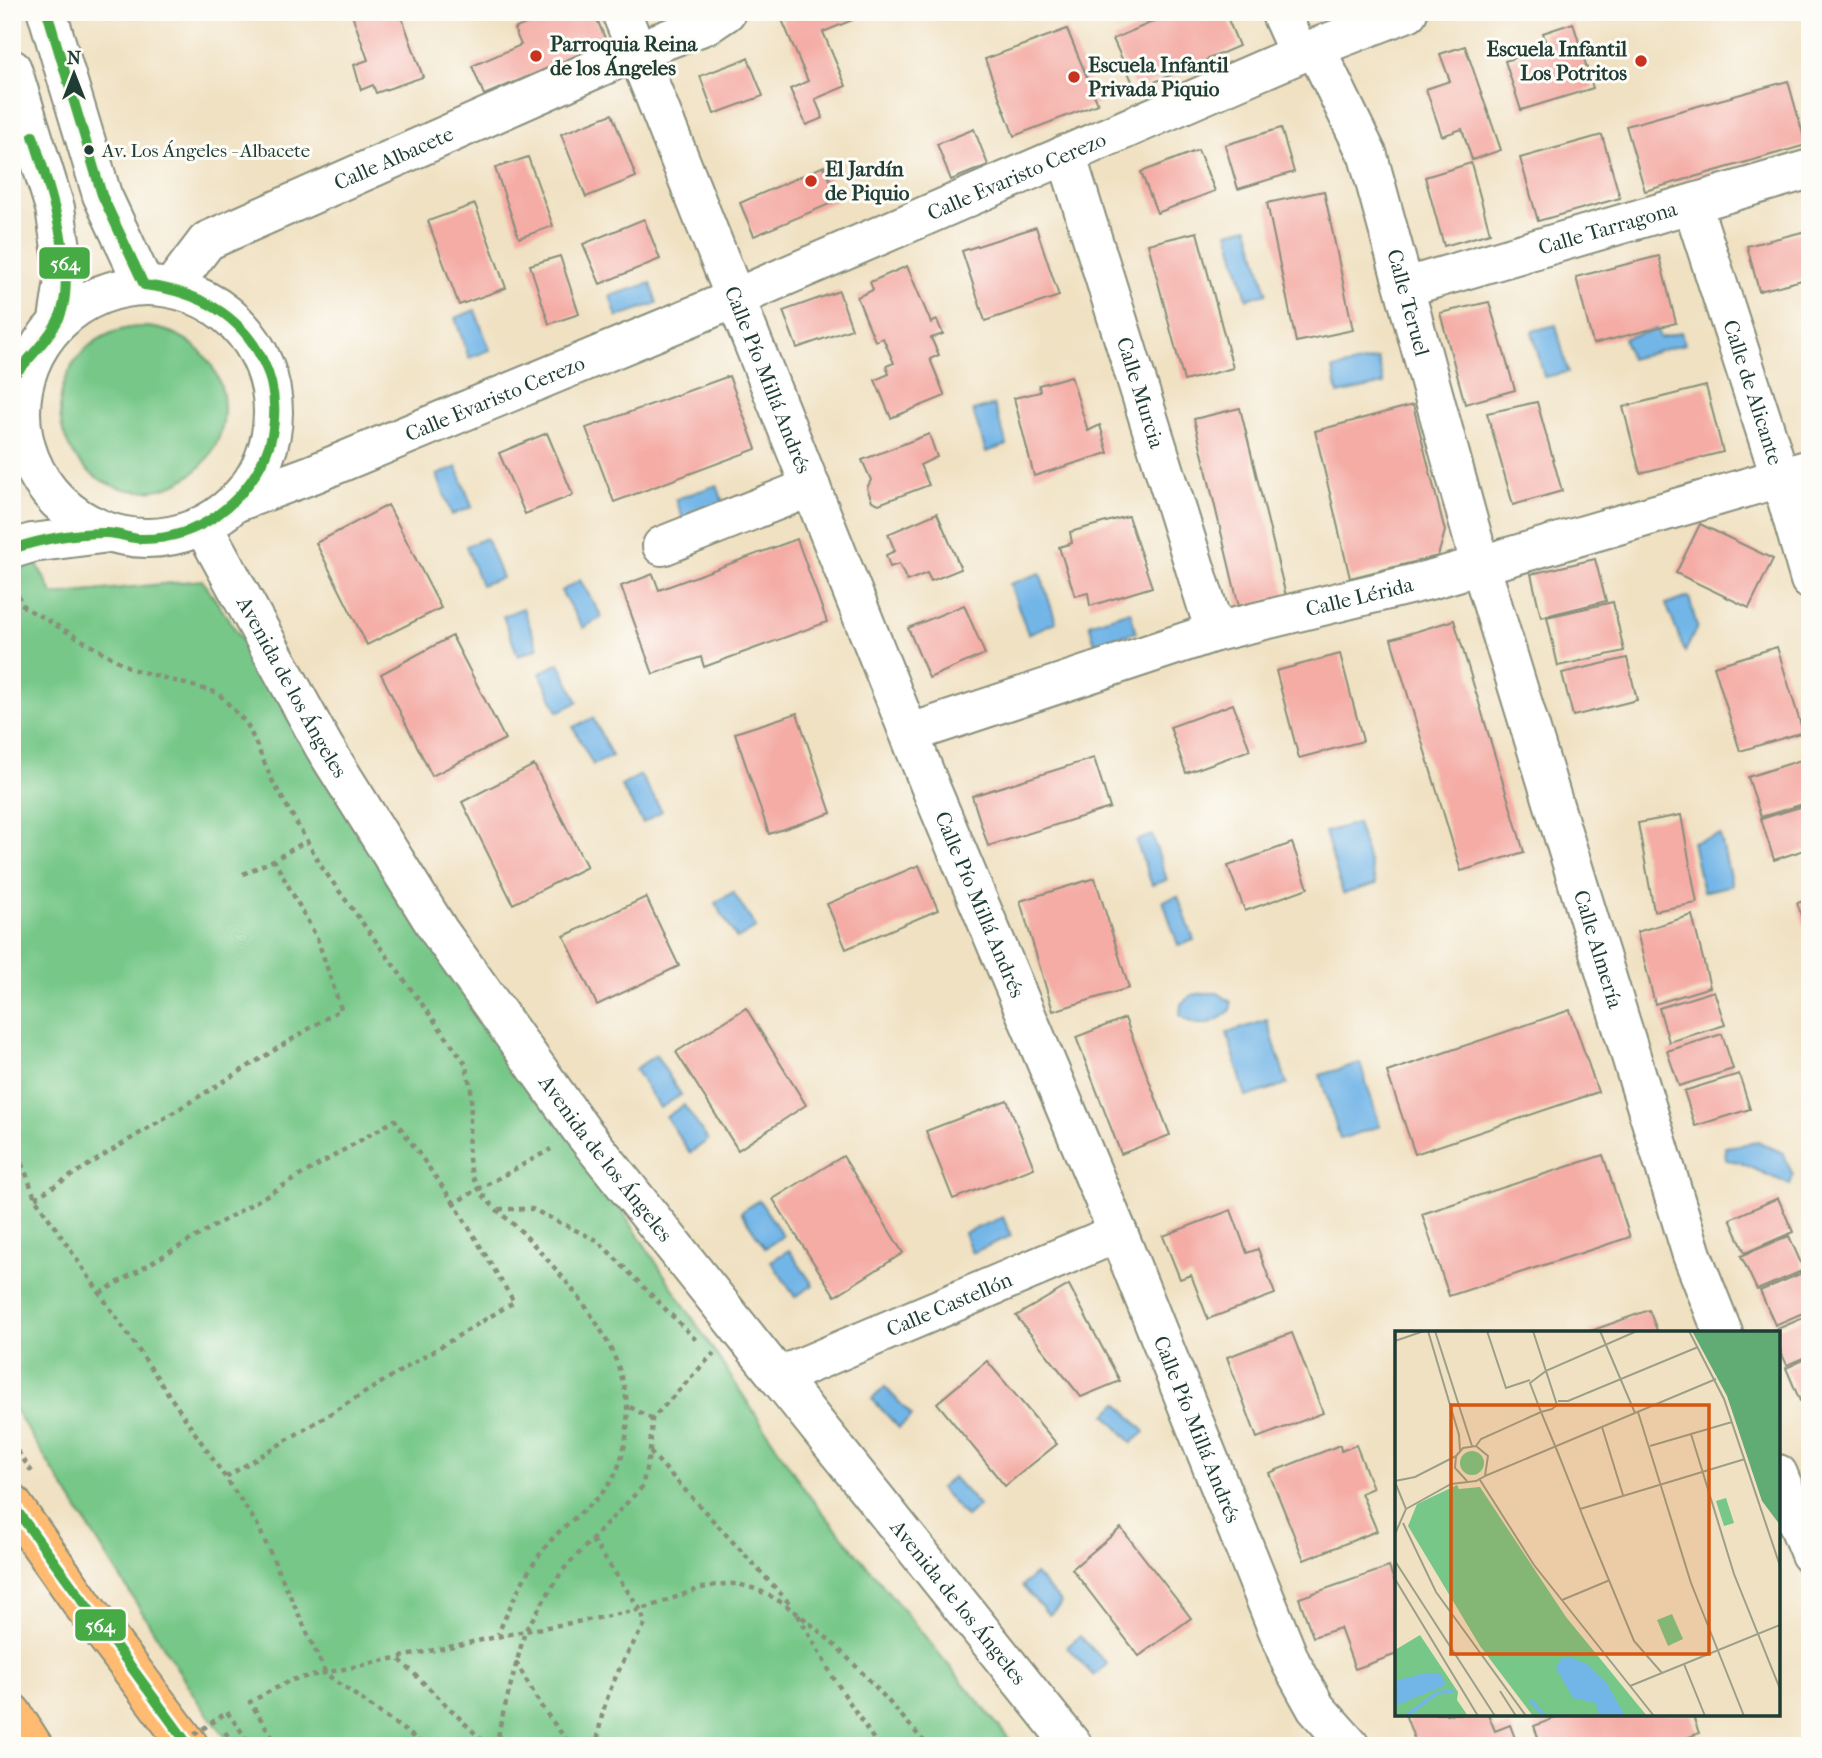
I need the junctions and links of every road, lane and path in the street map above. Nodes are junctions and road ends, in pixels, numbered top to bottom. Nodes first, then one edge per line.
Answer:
1 (47, 12) edge
2 (621, 12) edge
3 (726, 12) edge
4 (1280, 12) edge
5 (1408, 12) edge
6 (636, 51) junction
7 (1308, 51) junction
8 (12, 69) edge
9 (1066, 154) junction
10 (1810, 170) edge
11 (1692, 204) junction
12 (158, 286) junction
13 (1406, 287) junction
14 (736, 298) junction
15 (58, 320) junction
16 (21, 369) edge
17 (1795, 474) edge
18 (811, 487) junction
19 (237, 502) junction
20 (203, 526) junction
21 (109, 533) junction
22 (662, 546) dead end
23 (12, 549) edge
24 (1480, 564) junction
25 (1810, 580) edge
26 (12, 586) edge
27 (1215, 632) junction
28 (911, 733) junction
29 (306, 841) junction
30 (274, 860) junction
31 (243, 874) dead end
32 (582, 1131) junction
33 (12, 1135) edge
34 (478, 1189) junction
35 (35, 1198) junction
36 (454, 1203) junction
37 (498, 1209) junction
38 (1118, 1233) junction
39 (100, 1293) junction
40 (739, 1327) junction
41 (1722, 1331) edge
42 (712, 1356) junction
43 (778, 1377) junction
44 (629, 1407) junction
45 (652, 1419) junction
46 (650, 1451) junction
47 (226, 1478) junction
48 (1780, 1479) edge
49 (12, 1504) edge
50 (592, 1540) junction
51 (1810, 1554) edge
52 (83, 1605) junction
53 (640, 1609) junction
54 (795, 1609) junction
55 (525, 1631) junction
56 (498, 1634) junction
57 (399, 1660) junction
58 (516, 1661) junction
59 (326, 1674) junction
60 (12, 1713) edge
61 (33, 1746) edge
62 (168, 1746) edge
63 (178, 1746) edge
64 (189, 1746) edge
65 (252, 1746) edge
66 (278, 1746) edge
67 (426, 1746) edge
68 (488, 1746) edge
69 (498, 1746) edge
70 (571, 1746) edge
71 (597, 1746) edge
72 (878, 1746) edge
73 (929, 1746) edge
74 (1073, 1746) edge
75 (1350, 1746) edge

1 - 12 street
2 - 6 street, Calle Pío Millá Andrés
3 - 6 street, Calle Albacete
4 - 7 street, Calle Teruel
5 - 7 street, Calle Evaristo Cerezo
6 - 12 street, Calle Albacete
6 - 14 street, Calle Pío Millá Andrés
7 - 9 street, Calle Evaristo Cerezo
7 - 13 street, Calle Teruel
8 - 15 street
9 - 14 street, Calle Evaristo Cerezo
9 - 27 street, Calle Murcia
10 - 11 street, Calle Tarragona
11 - 13 street, Calle Tarragona
11 - 17 street, Calle de Alicante
12 - 15 street
12 - 19 street
13 - 24 street, Calle Teruel
14 - 18 street, Calle Pío Millá Andrés
14 - 19 street, Calle Evaristo Cerezo
15 - 16 street
16 - 21 street
17 - 24 street, Calle Lérida
17 - 25 street, Calle de Alicante
18 - 22 street
18 - 28 street, Calle Pío Millá Andrés
19 - 20 street
20 - 21 street
20 - 32 street, Avenida de los Ángeles
21 - 23 street
24 - 27 street, Calle Lérida
24 - 41 street, Calle Almería
26 - 29 path
27 - 28 street, Calle Lérida
28 - 38 street, Calle Pío Millá Andrés
29 - 30 path
29 - 34 path
30 - 31 path
30 - 35 path
32 - 34 path
32 - 40 street, Avenida de los Ángeles
33 - 35 path
34 - 36 path
34 - 37 path
35 - 39 path
36 - 39 path
36 - 47 path
37 - 42 path
37 - 44 path
38 - 43 street, Calle Castellón
38 - 75 street, Calle Pío Millá Andrés
39 - 47 path
40 - 42 path
40 - 43 street, Avenida de los Ángeles
42 - 45 path
43 - 74 street, Avenida de los Ángeles
44 - 45 path
44 - 56 path
45 - 46 path
46 - 50 path
46 - 54 path
47 - 59 path
48 - 51 street
49 - 52 highway
50 - 53 path
50 - 55 path
52 - 62 highway
52 - 64 highway
53 - 54 path
53 - 55 path
53 - 71 path
54 - 72 path
54 - 73 path
55 - 56 path
55 - 58 path
56 - 57 path
57 - 59 path
57 - 68 path
58 - 69 path
58 - 70 path
59 - 66 path
59 - 67 path
60 - 61 highway
63 - 65 path, bridge

